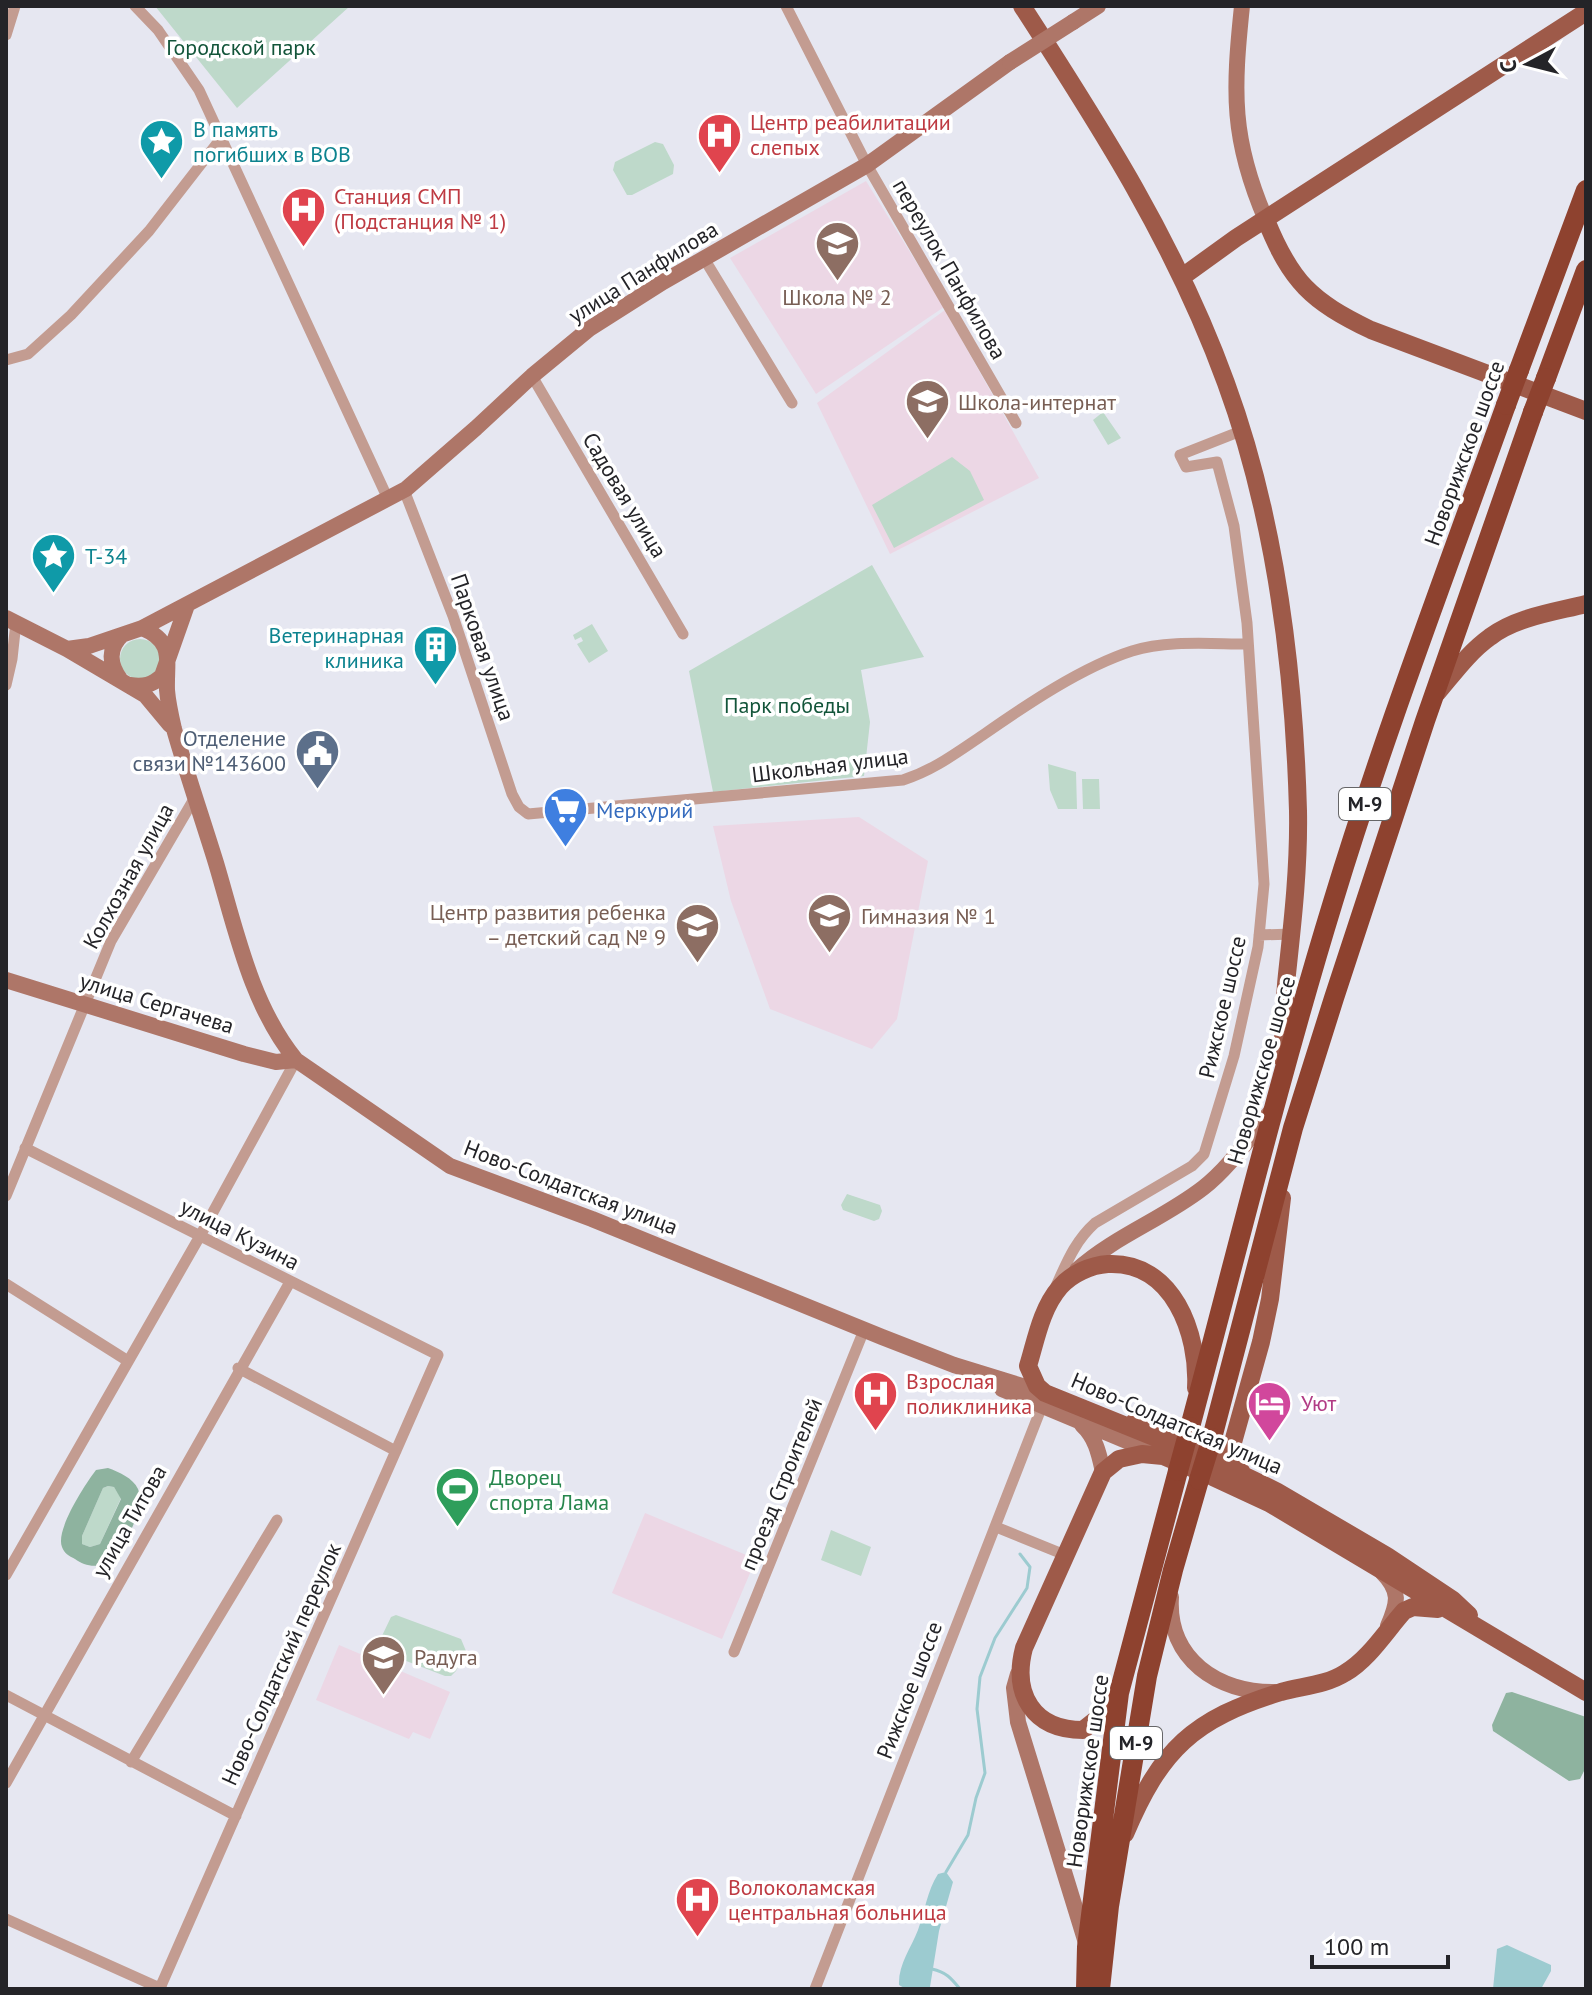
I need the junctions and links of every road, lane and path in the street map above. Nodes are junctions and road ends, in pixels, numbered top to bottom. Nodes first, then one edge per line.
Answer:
1 (15, 6) edge
2 (135, 6) edge
3 (786, 6) edge
4 (1022, 6) edge
5 (1098, 6) edge
6 (1242, 6) edge
7 (1586, 12) edge
8 (6, 35) edge
9 (222, 137) junction
10 (867, 165) junction
11 (1586, 190) edge
12 (1266, 220) junction
13 (705, 260) junction
14 (1586, 270) edge
15 (1182, 277) junction
16 (6, 360) edge
17 (532, 376) junction
18 (792, 403) dead end
19 (1586, 411) edge
20 (1016, 423) dead end
21 (1241, 431) junction
22 (404, 490) junction
23 (388, 499) junction
24 (1586, 604) edge
25 (187, 605) junction
26 (11, 620) edge
27 (142, 628) junction
28 (123, 634) junction
29 (683, 634) dead end
30 (1248, 644) junction
31 (67, 649) junction
32 (168, 664) junction
33 (124, 682) junction
34 (6, 685) edge
35 (1433, 698) junction
36 (174, 729) junction
37 (194, 799) junction
38 (528, 814) joint
39 (1293, 934) junction
40 (1259, 935) junction
41 (6, 980) edge
42 (85, 1003) junction
43 (296, 1060) junction
44 (1280, 1087) junction
45 (1274, 1107) junction
46 (1293, 1128) junction
47 (25, 1148) junction
48 (6, 1196) edge
49 (200, 1236) junction
50 (1066, 1280) junction
51 (290, 1282) junction
52 (6, 1284) edge
53 (1048, 1303) junction
54 (864, 1330) junction
55 (438, 1355) joint
56 (128, 1361) junction
57 (954, 1365) junction
58 (1028, 1366) junction
59 (238, 1368) junction
60 (993, 1376) junction
61 (1043, 1400) junction
62 (1196, 1406) junction
63 (1113, 1420) junction
64 (1078, 1421) junction
65 (396, 1451) junction
66 (1230, 1453) junction
67 (1163, 1456) junction
68 (1103, 1472) junction
69 (1242, 1473) junction
70 (277, 1520) dead end
71 (996, 1527) junction
72 (1065, 1555) junction
73 (1173, 1570) junction
74 (1380, 1571) junction
75 (6, 1575) edge
76 (1447, 1611) junction
77 (1487, 1631) junction
78 (1385, 1632) junction
79 (734, 1652) dead end
80 (1019, 1668) junction
81 (1285, 1691) junction
82 (1586, 1692) edge
83 (1119, 1693) junction
84 (6, 1695) edge
85 (43, 1714) junction
86 (131, 1762) junction
87 (6, 1783) edge
88 (236, 1816) junction
89 (1118, 1851) junction
90 (6, 1919) edge
91 (1087, 1947) junction
92 (161, 1988) edge
93 (815, 1989) edge
94 (1086, 1989) edge
95 (1100, 1989) edge

1 - 8 street
2 - 9 street
3 - 10 street, переулок Панфилова
4 - 15 main road
5 - 10 main road, улица Панфилова, bridge
6 - 12 main road
7 - 12 main road
9 - 16 street
9 - 23 street
10 - 13 main road, улица Панфилова
10 - 20 street, переулок Панфилова
11 - 44 highway, Новорижское шоссе / М-9, bridge
12 - 15 main road
12 - 19 main road
13 - 17 main road, улица Панфилова
13 - 18 street
14 - 35 highway, Новорижское шоссе / М-9, bridge
15 - 21 main road
17 - 22 main road, улица Панфилова
17 - 29 street, Садовая улица
21 - 30 street, Рижское шоссе
21 - 39 main road
22 - 23 main road, улица Панфилова
22 - 38 street, Парковая улица
23 - 25 main road, улица Панфилова
24 - 35 main road
25 - 27 main road, улица Панфилова
25 - 32 main road
26 - 31 main road
26 - 34 street
27 - 28 main road, улица Панфилова
27 - 32 main road
28 - 31 main road, улица Панфилова
28 - 33 main road
30 - 38 street, Школьная улица
30 - 40 street, Рижское шоссе
31 - 33 main road
32 - 33 main road
32 - 36 main road, Ново-Солдатская улица
33 - 36 main road, Ново-Солдатская улица
35 - 46 highway, Новорижское шоссе / М-9
36 - 37 main road, Ново-Солдатская улица
37 - 42 street, Колхозная улица
37 - 43 main road, Ново-Солдатская улица
39 - 40 street
39 - 44 main road
40 - 53 street, Рижское шоссе
41 - 42 main road, улица Сергачева
42 - 43 main road, улица Сергачева
42 - 47 street, Колхозная улица
43 - 49 street
43 - 54 main road, Ново-Солдатская улица
44 - 45 highway, Новорижское шоссе / М-9
45 - 50 main road, М-9
45 - 62 highway, Новорижское шоссе / М-9
46 - 66 main road
46 - 73 highway, Новорижское шоссе / М-9, bridge
47 - 48 street, Колхозная улица
47 - 49 street, улица Кузина
49 - 51 street, улица Кузина
49 - 56 street
50 - 53 main road, М-9
50 - 62 main road, М-9
51 - 55 street, улица Кузина
51 - 59 street, улица Титова
52 - 56 street
53 - 58 main road
54 - 57 main road, Ново-Солдатская улица
54 - 79 street, проезд Строителей
55 - 65 street, Ново-Солдатский переулок
56 - 75 street
57 - 60 main road, Ново-Солдатская улица
57 - 61 main road, Ново-Солдатская улица
58 - 60 main road
58 - 61 main road
59 - 65 street
59 - 85 street, улица Титова
60 - 61 main road, Ново-Солдатская улица
61 - 63 main road, Ново-Солдатская улица
61 - 64 main road, Ново-Солдатская улица
61 - 71 street, Рижское шоссе
62 - 83 highway, Новорижское шоссе / М-9, bridge
63 - 66 main road
63 - 69 main road, Ново-Солдатская улица
64 - 67 main road, Ново-Солдатская улица
64 - 68 main road
65 - 88 street, Ново-Солдатский переулок
66 - 69 main road
67 - 68 main road
67 - 74 main road, Ново-Солдатская улица
68 - 72 main road
69 - 77 main road, Ново-Солдатская улица
70 - 86 street
71 - 72 street
71 - 93 street, Рижское шоссе
72 - 80 main road
73 - 81 main road
73 - 89 highway, Новорижское шоссе / М-9
74 - 76 main road, Ново-Солдатская улица
74 - 78 main road
76 - 77 main road, Ново-Солдатская улица
76 - 78 main road
77 - 82 main road, Ново-Солдатская улица
78 - 81 main road
80 - 83 main road
80 - 91 main road
81 - 89 main road
83 - 91 highway, Новорижское шоссе / М-9
84 - 85 street
85 - 86 street
85 - 87 street, улица Титова
86 - 88 street
88 - 92 street, Ново-Солдатский переулок
89 - 95 highway, Новорижское шоссе / М-9
90 - 92 street
91 - 94 highway, Новорижское шоссе / М-9

